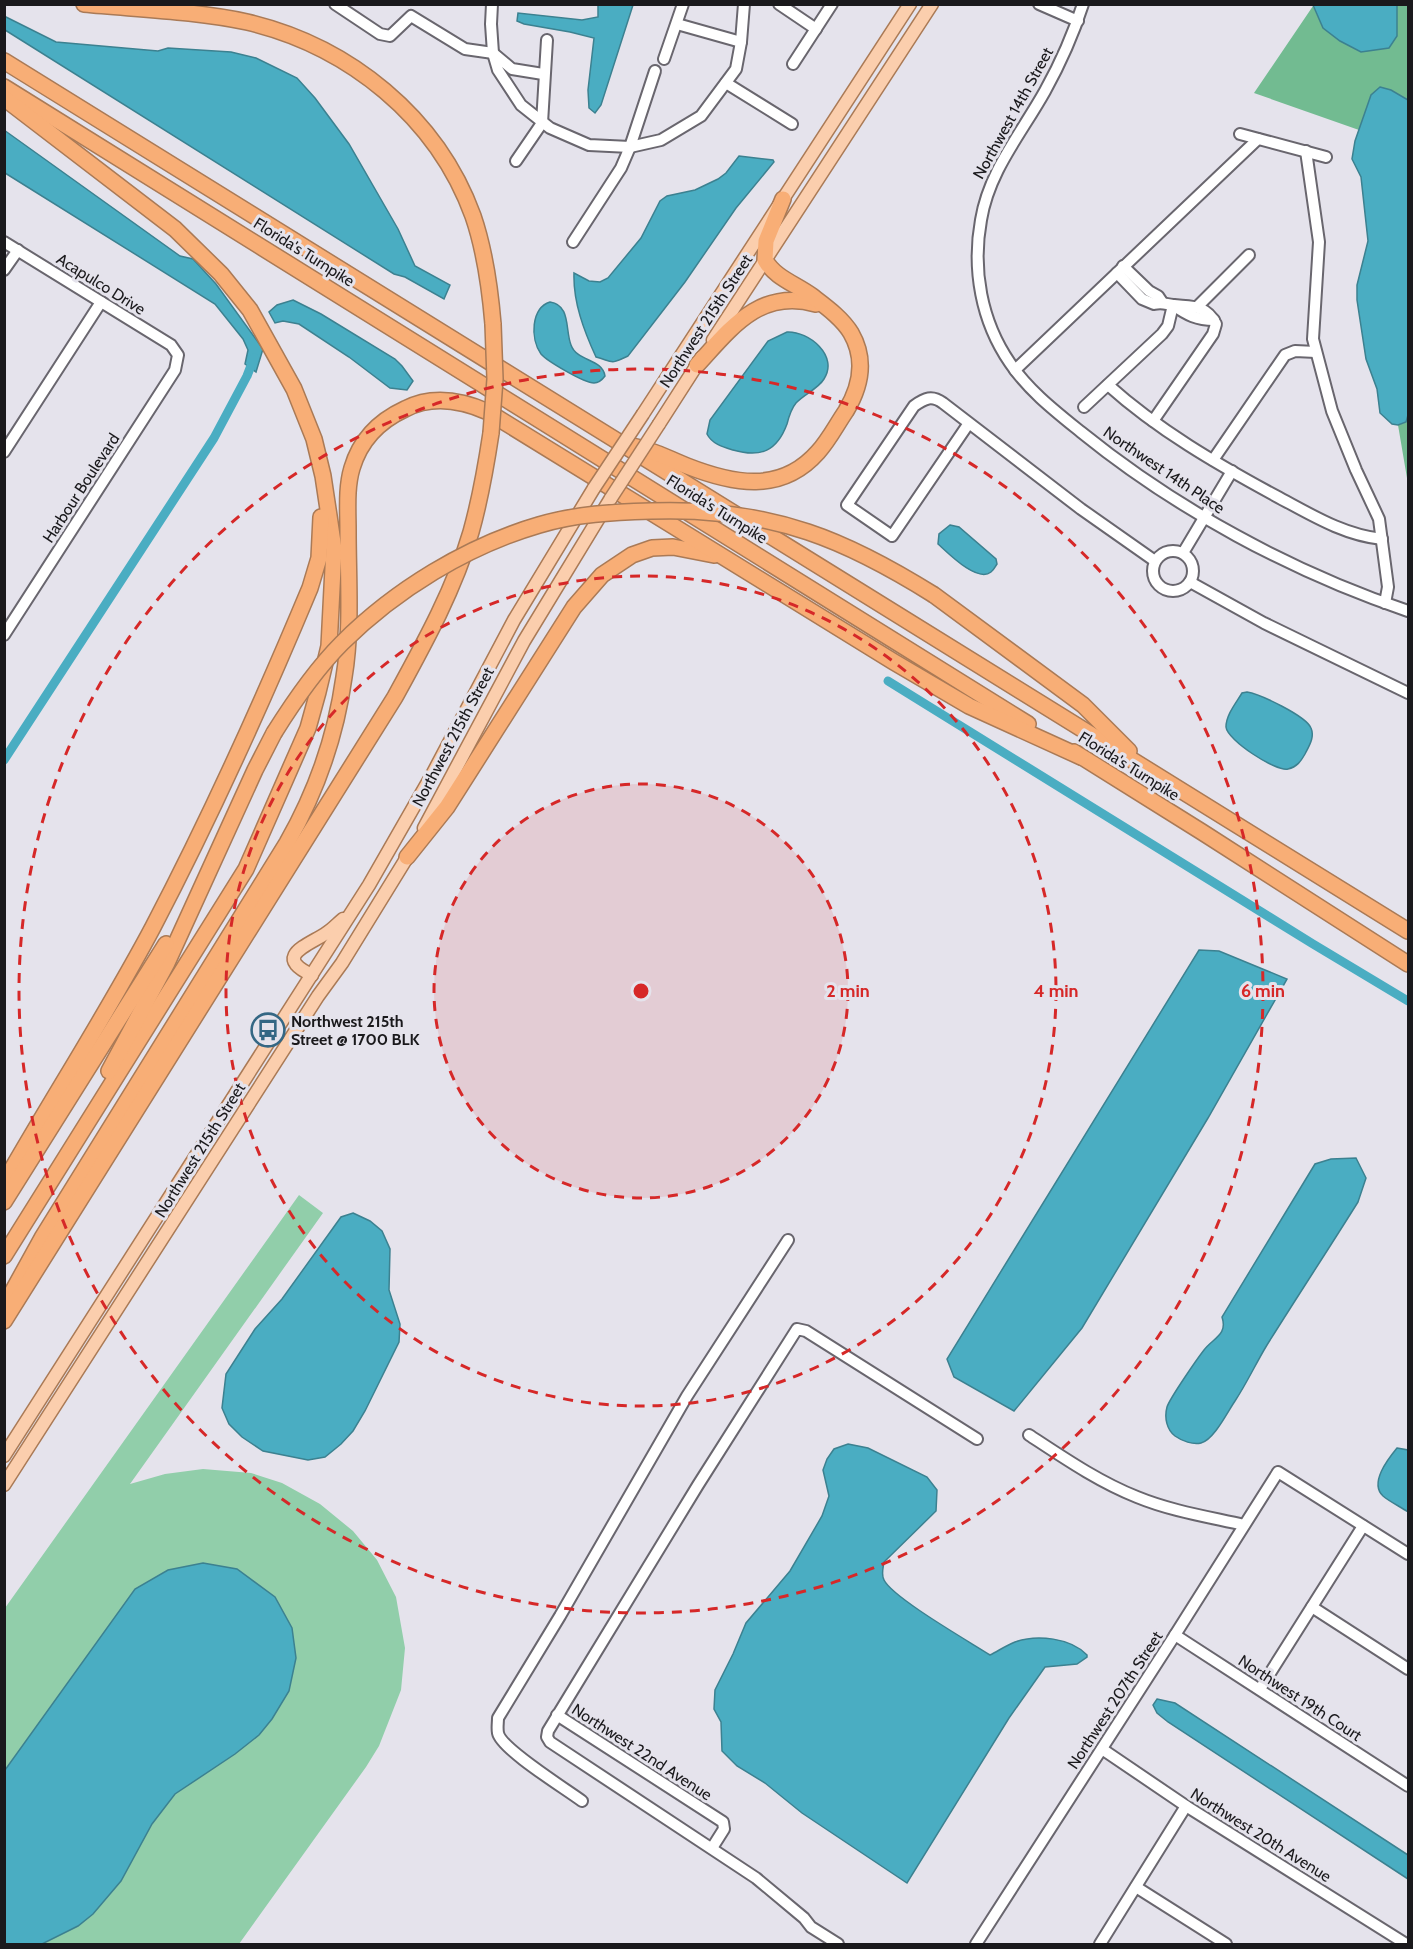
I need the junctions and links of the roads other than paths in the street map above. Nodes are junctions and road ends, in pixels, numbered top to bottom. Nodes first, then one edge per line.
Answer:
1 (84, 4) edge
2 (335, 4) edge
3 (492, 4) edge
4 (683, 4) edge
5 (744, 4) edge
6 (778, 4) edge
7 (832, 4) edge
8 (910, 4) edge
9 (932, 4) edge
10 (1039, 4) edge
11 (1083, 4) edge
12 (1078, 21) junction
13 (677, 24) junction
14 (816, 29) junction
15 (547, 40) dead end
16 (741, 42) junction
17 (493, 53) junction
18 (664, 59) dead end
19 (4, 61) edge
20 (793, 64) dead end
21 (655, 71) dead end
22 (543, 74) junction
23 (726, 83) junction
24 (4, 87) edge
25 (4, 98) edge
26 (542, 123) junction
27 (792, 124) dead end
28 (1240, 134) dead end
29 (1258, 139) junction
30 (630, 147) junction
31 (1306, 152) junction
32 (1326, 157) dead end
33 (516, 161) dead end
34 (783, 199) junction
35 (4, 242) edge
36 (573, 242) dead end
37 (18, 250) junction
38 (1249, 255) dead end
39 (765, 260) junction
40 (4, 270) edge
41 (1120, 270) junction
42 (978, 275) joint
43 (101, 302) junction
44 (1168, 303) junction
45 (822, 306) junction
46 (1197, 308) junction
47 (1214, 320) junction
48 (1316, 352) junction
49 (178, 355) joint
50 (697, 365) junction
51 (282, 366) junction
52 (1015, 370) junction
53 (1108, 385) junction
54 (1084, 407) dead end
55 (1153, 421) junction
56 (969, 423) junction
57 (620, 444) junction
58 (4, 452) edge
59 (1213, 460) junction
60 (1232, 471) junction
61 (1205, 516) junction
62 (1382, 539) junction
63 (1183, 553) junction
64 (726, 558) junction
65 (1155, 561) junction
66 (1190, 582) junction
67 (1385, 603) junction
68 (1408, 611) edge
69 (4, 634) edge
70 (1408, 693) edge
71 (1082, 757) junction
72 (1145, 768) junction
73 (407, 857) junction
74 (207, 873) junction
75 (352, 913) junction
76 (1408, 931) edge
77 (1408, 964) edge
78 (312, 975) junction
79 (63, 1162) junction
80 (4, 1183) edge
81 (4, 1202) edge
82 (788, 1240) dead end
83 (4, 1257) edge
84 (4, 1307) edge
85 (4, 1320) edge
86 (1029, 1435) dead end
87 (977, 1440) dead end
88 (4, 1456) edge
89 (4, 1485) edge
90 (1244, 1525) junction
91 (1363, 1526) junction
92 (1408, 1554) edge
93 (1312, 1607) junction
94 (1175, 1635) junction
95 (1408, 1669) edge
96 (1260, 1689) junction
97 (557, 1715) junction
98 (1101, 1749) junction
99 (1408, 1786) edge
100 (582, 1801) dead end
101 (1186, 1806) junction
102 (712, 1848) junction
103 (1136, 1887) junction
104 (838, 1944) edge
105 (976, 1944) edge
106 (1100, 1944) edge
107 (1226, 1944) edge
108 (1406, 1944) edge

1 - 85 highway, bridge
2 - 17 street
3 - 17 street
4 - 13 street
5 - 16 street
6 - 14 street
7 - 14 street
8 - 34 main road, Northwest 215th Street
9 - 39 main road, Northwest 215th Street
10 - 12 street
11 - 12 street, Northwest 14th Street
12 - 42 street, Northwest 14th Street
13 - 16 street
13 - 18 street
14 - 20 street
15 - 22 street
16 - 23 street
17 - 22 street
17 - 26 street
19 - 57 highway, Florida's Turnpike
21 - 30 street
22 - 26 street
23 - 27 street
23 - 30 street
24 - 71 highway, Florida's Turnpike
25 - 51 highway
26 - 30 street
26 - 33 street
28 - 29 street
29 - 31 street
29 - 41 street
30 - 36 street
31 - 32 street
31 - 48 street
34 - 39 highway
34 - 75 main road, Northwest 215th Street, bridge
35 - 37 street, Acapulco Drive
37 - 40 street
37 - 43 street, Acapulco Drive
38 - 46 street
39 - 45 highway
39 - 50 main road, Northwest 215th Street
41 - 44 street
41 - 52 street
42 - 52 street, Northwest 14th Place
43 - 49 street, Acapulco Drive
43 - 58 street
44 - 46 street
44 - 47 street
44 - 53 street
45 - 50 highway
45 - 57 highway
46 - 47 street
47 - 55 street
48 - 59 street
48 - 62 street
49 - 69 street, Harbour Boulevard
50 - 73 main road, Northwest 215th Street, bridge
51 - 79 highway
51 - 80 highway
52 - 61 street, Northwest 14th Place
53 - 54 street
53 - 55 street
55 - 59 street
56 - 56 street
56 - 65 street
57 - 72 highway, Florida's Turnpike
59 - 60 street
60 - 61 street
60 - 62 street
61 - 63 street
61 - 67 street, Northwest 14th Place
62 - 67 street
63 - 65 street
63 - 66 street
64 - 71 highway
64 - 73 highway
64 - 84 highway
65 - 66 street
66 - 70 street
67 - 68 street, Northwest 14th Place
71 - 77 highway, Florida's Turnpike
72 - 74 highway, bridge
72 - 76 highway, Florida's Turnpike
73 - 89 main road, Northwest 215th Street
74 - 79 highway
74 - 81 highway
75 - 78 main road, Northwest 215th Street
75 - 78 main road
78 - 88 main road, Northwest 215th Street
79 - 83 highway
82 - 100 street
86 - 90 street
87 - 97 street
90 - 91 street, Northwest 207th Street
90 - 94 street, Northwest 207th Street
91 - 92 street
91 - 93 street
93 - 95 street
93 - 96 street
94 - 96 street, Northwest 19th Court
94 - 98 street, Northwest 207th Street
96 - 99 street, Northwest 19th Court
97 - 102 street, Northwest 22nd Avenue
97 - 102 street, Northwest 22nd Avenue
98 - 101 street, Northwest 20th Avenue
98 - 105 street, Northwest 207th Street
101 - 103 street
101 - 108 street, Northwest 20th Avenue
102 - 104 street, Northwest 22nd Avenue
103 - 106 street
103 - 107 street

